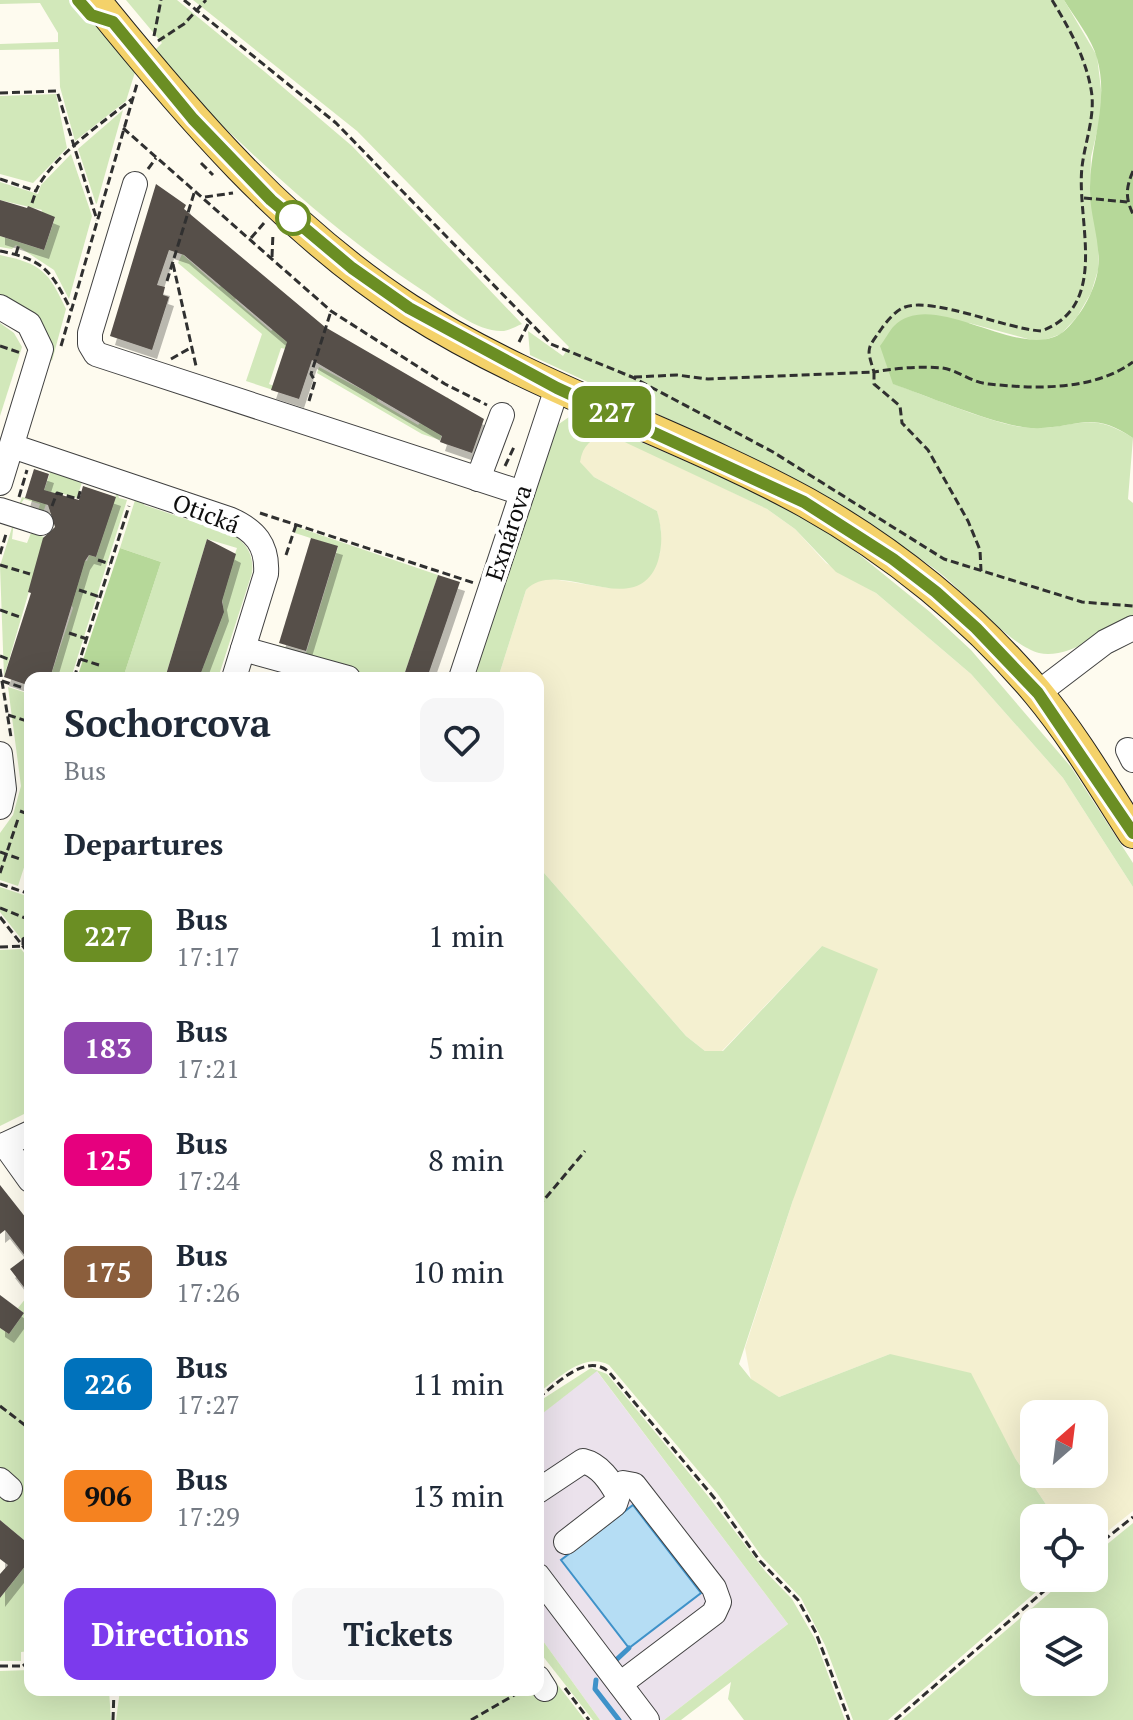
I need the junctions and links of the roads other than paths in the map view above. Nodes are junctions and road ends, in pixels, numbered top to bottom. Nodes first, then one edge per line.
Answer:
1 (78, 0) edge
2 (104, 11) edge
3 (141, 178) road end
4 (0, 307) edge
5 (557, 388) junction
6 (498, 412) road end
7 (12, 446) junction
8 (478, 479) junction
9 (0, 483) edge
10 (522, 493) junction
11 (0, 510) edge
12 (41, 523) road end
13 (1133, 628) edge
14 (243, 649) junction
15 (236, 672) edge
16 (326, 672) edge
17 (463, 672) edge
18 (1038, 693) junction
19 (0, 754) edge
20 (11, 809) edge
21 (1133, 833) edge
22 (24, 1136) edge
23 (2, 1146) edge
24 (24, 1173) edge
25 (544, 1487) edge
26 (615, 1489) junction
27 (566, 1542) dead end
28 (544, 1584) edge
29 (620, 1684) junction
30 (647, 1720) edge

1 - 2 main road
2 - 5 main road
3 - 8 street
4 - 7 street
5 - 10 street, Exnárova
5 - 18 main road
6 - 8 street
7 - 9 street
7 - 14 street, Otická
8 - 10 street
10 - 17 street, Exnárova
11 - 12 street
13 - 18 street
14 - 15 street, Otická
14 - 16 street
18 - 21 main road
19 - 20 street
22 - 23 street
23 - 24 street
25 - 26 street
26 - 27 street
26 - 29 street
28 - 29 street
29 - 30 street

